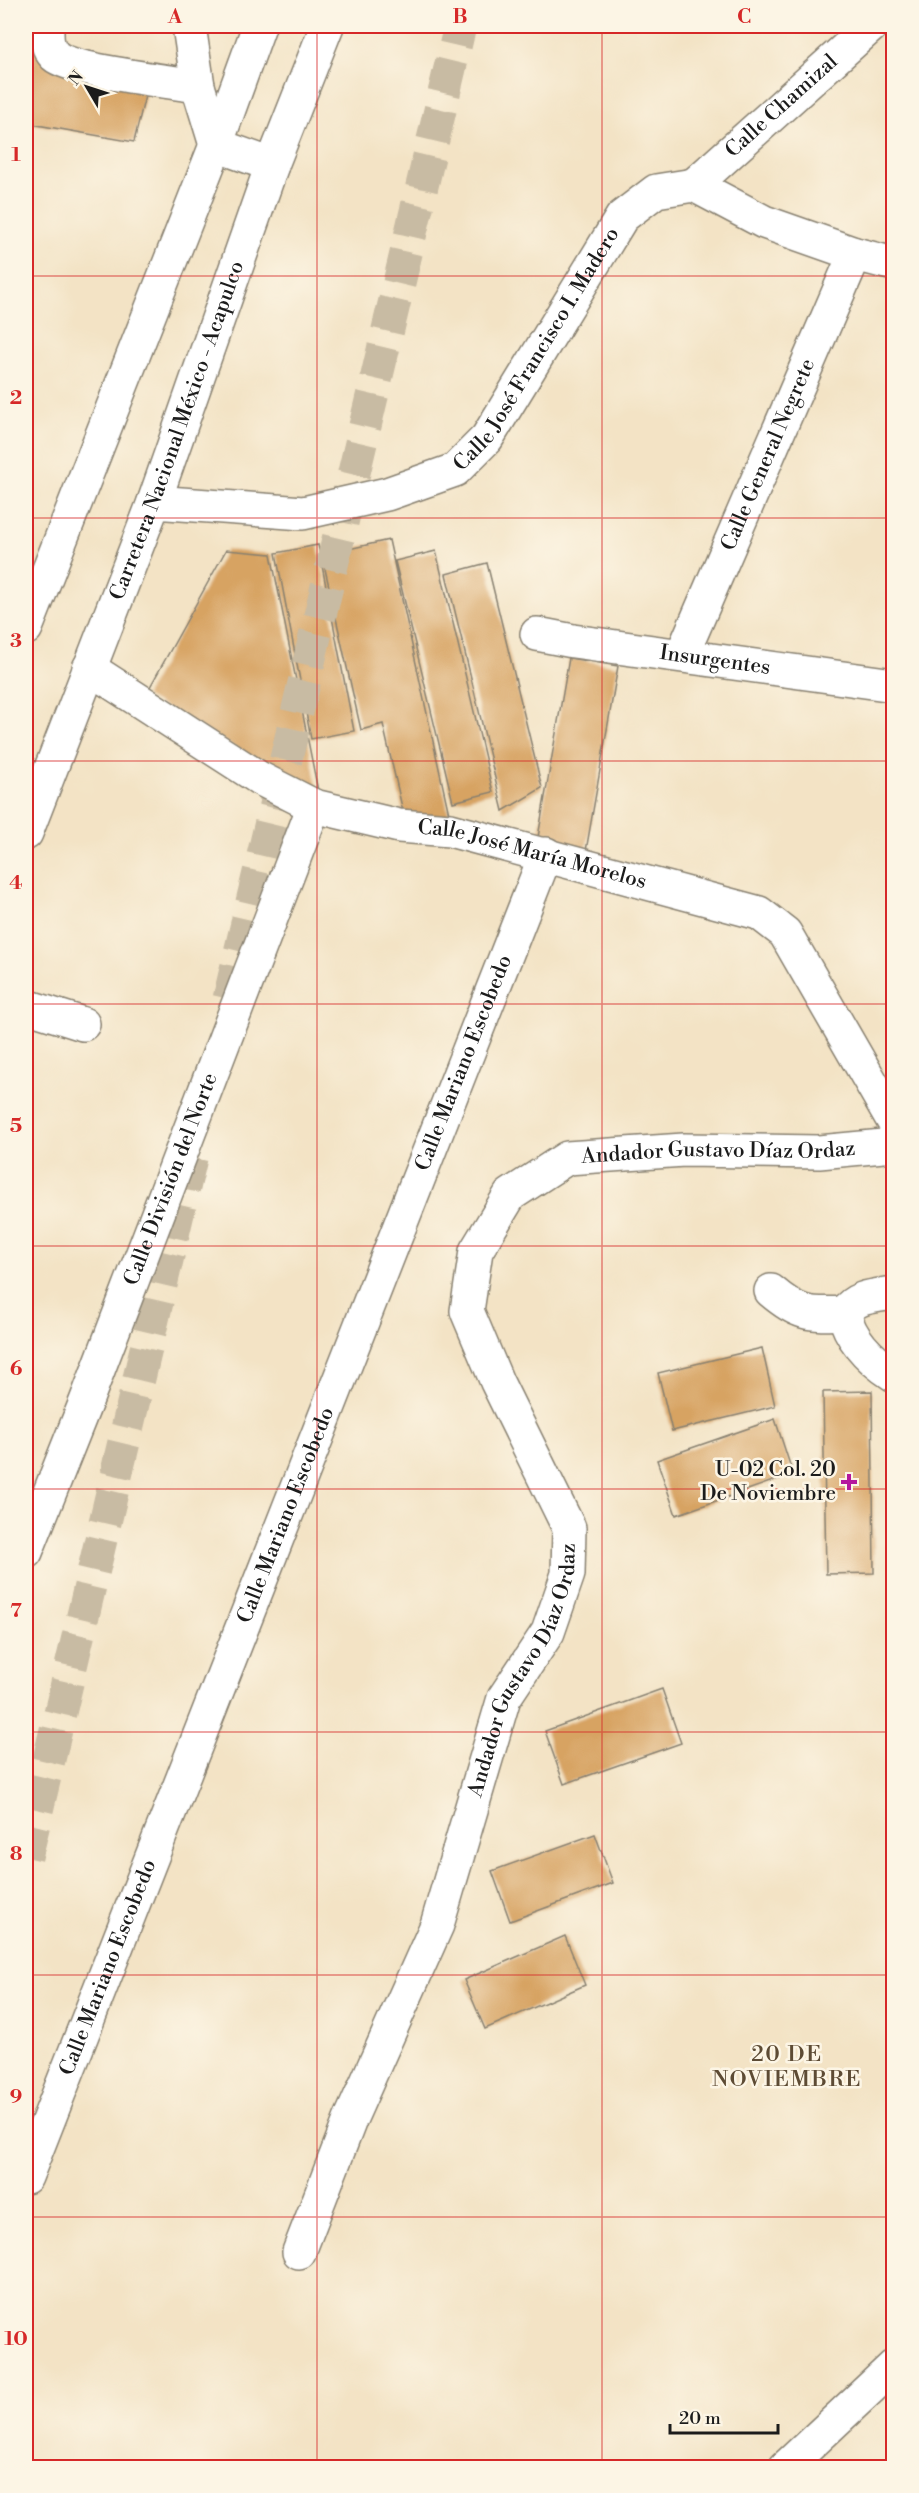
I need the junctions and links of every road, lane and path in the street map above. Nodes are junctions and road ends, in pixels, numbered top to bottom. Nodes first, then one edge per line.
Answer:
1 (46, 26) edge
2 (189, 26) edge
3 (259, 26) edge
4 (327, 26) edge
5 (871, 26) edge
6 (198, 86) junction
7 (216, 145) junction
8 (272, 165) junction
9 (694, 184) junction
10 (855, 254) junction
11 (894, 264) edge
12 (154, 502) junction
13 (26, 628) edge
14 (537, 634) dead end
15 (682, 655) junction
16 (89, 668) junction
17 (894, 685) edge
18 (314, 806) junction
19 (26, 833) edge
20 (546, 854) junction
21 (26, 1005) edge
22 (83, 1024) dead end
23 (894, 1122) edge
24 (894, 1145) edge
25 (771, 1291) dead end
26 (894, 1293) edge
27 (844, 1313) junction
28 (894, 1375) edge
29 (26, 1552) edge
30 (26, 2176) edge
31 (298, 2252) dead end
32 (894, 2366) edge
33 (785, 2468) edge

1 - 6 street
2 - 6 street
3 - 7 street
4 - 8 street, Carretera Nacional México - Acapulco
5 - 9 street, Calle Chamizal
6 - 7 street
7 - 8 street
7 - 13 street
8 - 12 street, Carretera Nacional México - Acapulco
9 - 10 street
9 - 12 street, Calle José Francisco I. Madero
10 - 11 street
10 - 15 street, Calle General Negrete
12 - 16 street, Carretera Nacional México - Acapulco
14 - 15 street, Insurgentes
15 - 17 street, Insurgentes
16 - 18 street, Calle José María Morelos
16 - 19 street, Carretera Nacional México - Acapulco
18 - 20 street, Calle José María Morelos
18 - 29 street, Calle División del Norte
20 - 23 street, Calle José María Morelos
20 - 30 street, Calle Mariano Escobedo
21 - 22 street
24 - 31 street, Andador Gustavo Díaz Ordaz
25 - 27 street
26 - 27 street
27 - 28 street
32 - 33 street

